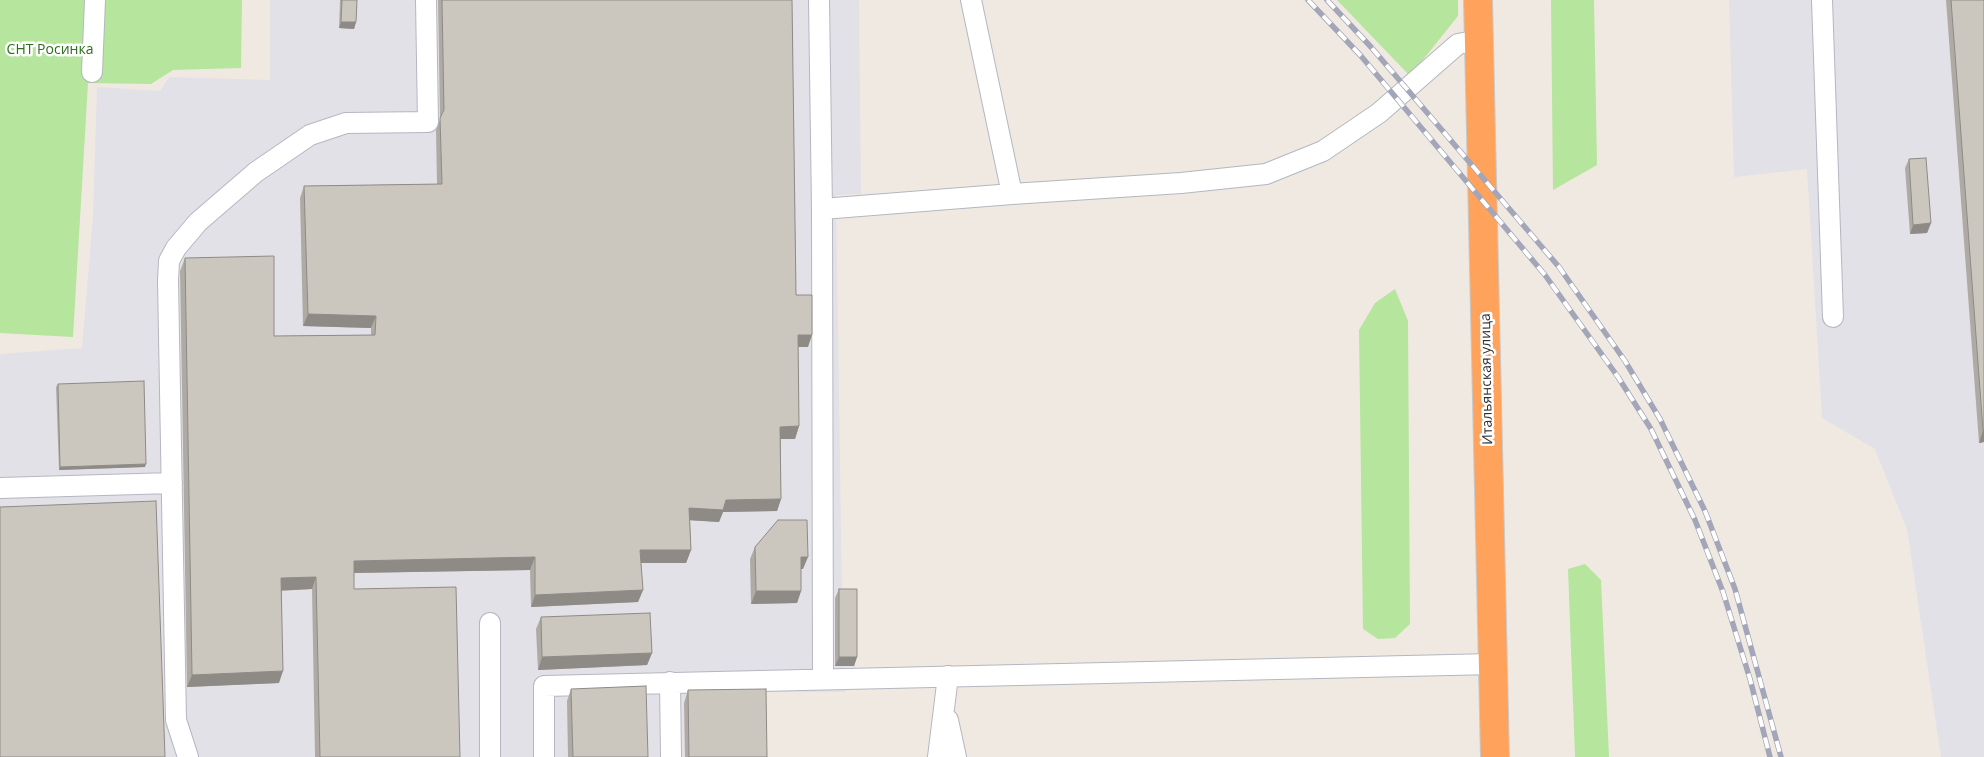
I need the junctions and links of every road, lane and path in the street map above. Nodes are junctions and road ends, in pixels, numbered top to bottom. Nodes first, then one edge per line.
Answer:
1 (95, 0) edge
2 (426, 0) edge
3 (819, 0) edge
4 (971, 0) edge
5 (1478, 0) edge
6 (1822, 0) edge
7 (1479, 40) junction
8 (92, 72) dead end
9 (1012, 194) junction
10 (822, 209) junction
11 (1833, 318) dead end
12 (172, 483) junction
13 (0, 488) edge
14 (490, 623) dead end
15 (1493, 664) junction
16 (948, 676) junction
17 (823, 679) junction
18 (670, 682) junction
19 (945, 707) junction
20 (188, 757) edge
21 (490, 757) edge
22 (544, 757) edge
23 (671, 757) edge
24 (938, 757) edge
25 (956, 757) edge
26 (1495, 757) edge

1 - 8 street
2 - 12 street
3 - 10 street
4 - 9 street
5 - 7 highway, Итальянская улица
6 - 11 street
7 - 9 street
7 - 15 highway, Итальянская улица
9 - 10 street
10 - 17 street
12 - 13 street
12 - 20 street
14 - 21 street
15 - 16 street
15 - 26 highway, Итальянская улица
16 - 17 street
16 - 19 street
17 - 18 street
18 - 22 street
18 - 23 street
19 - 24 street
19 - 25 street

